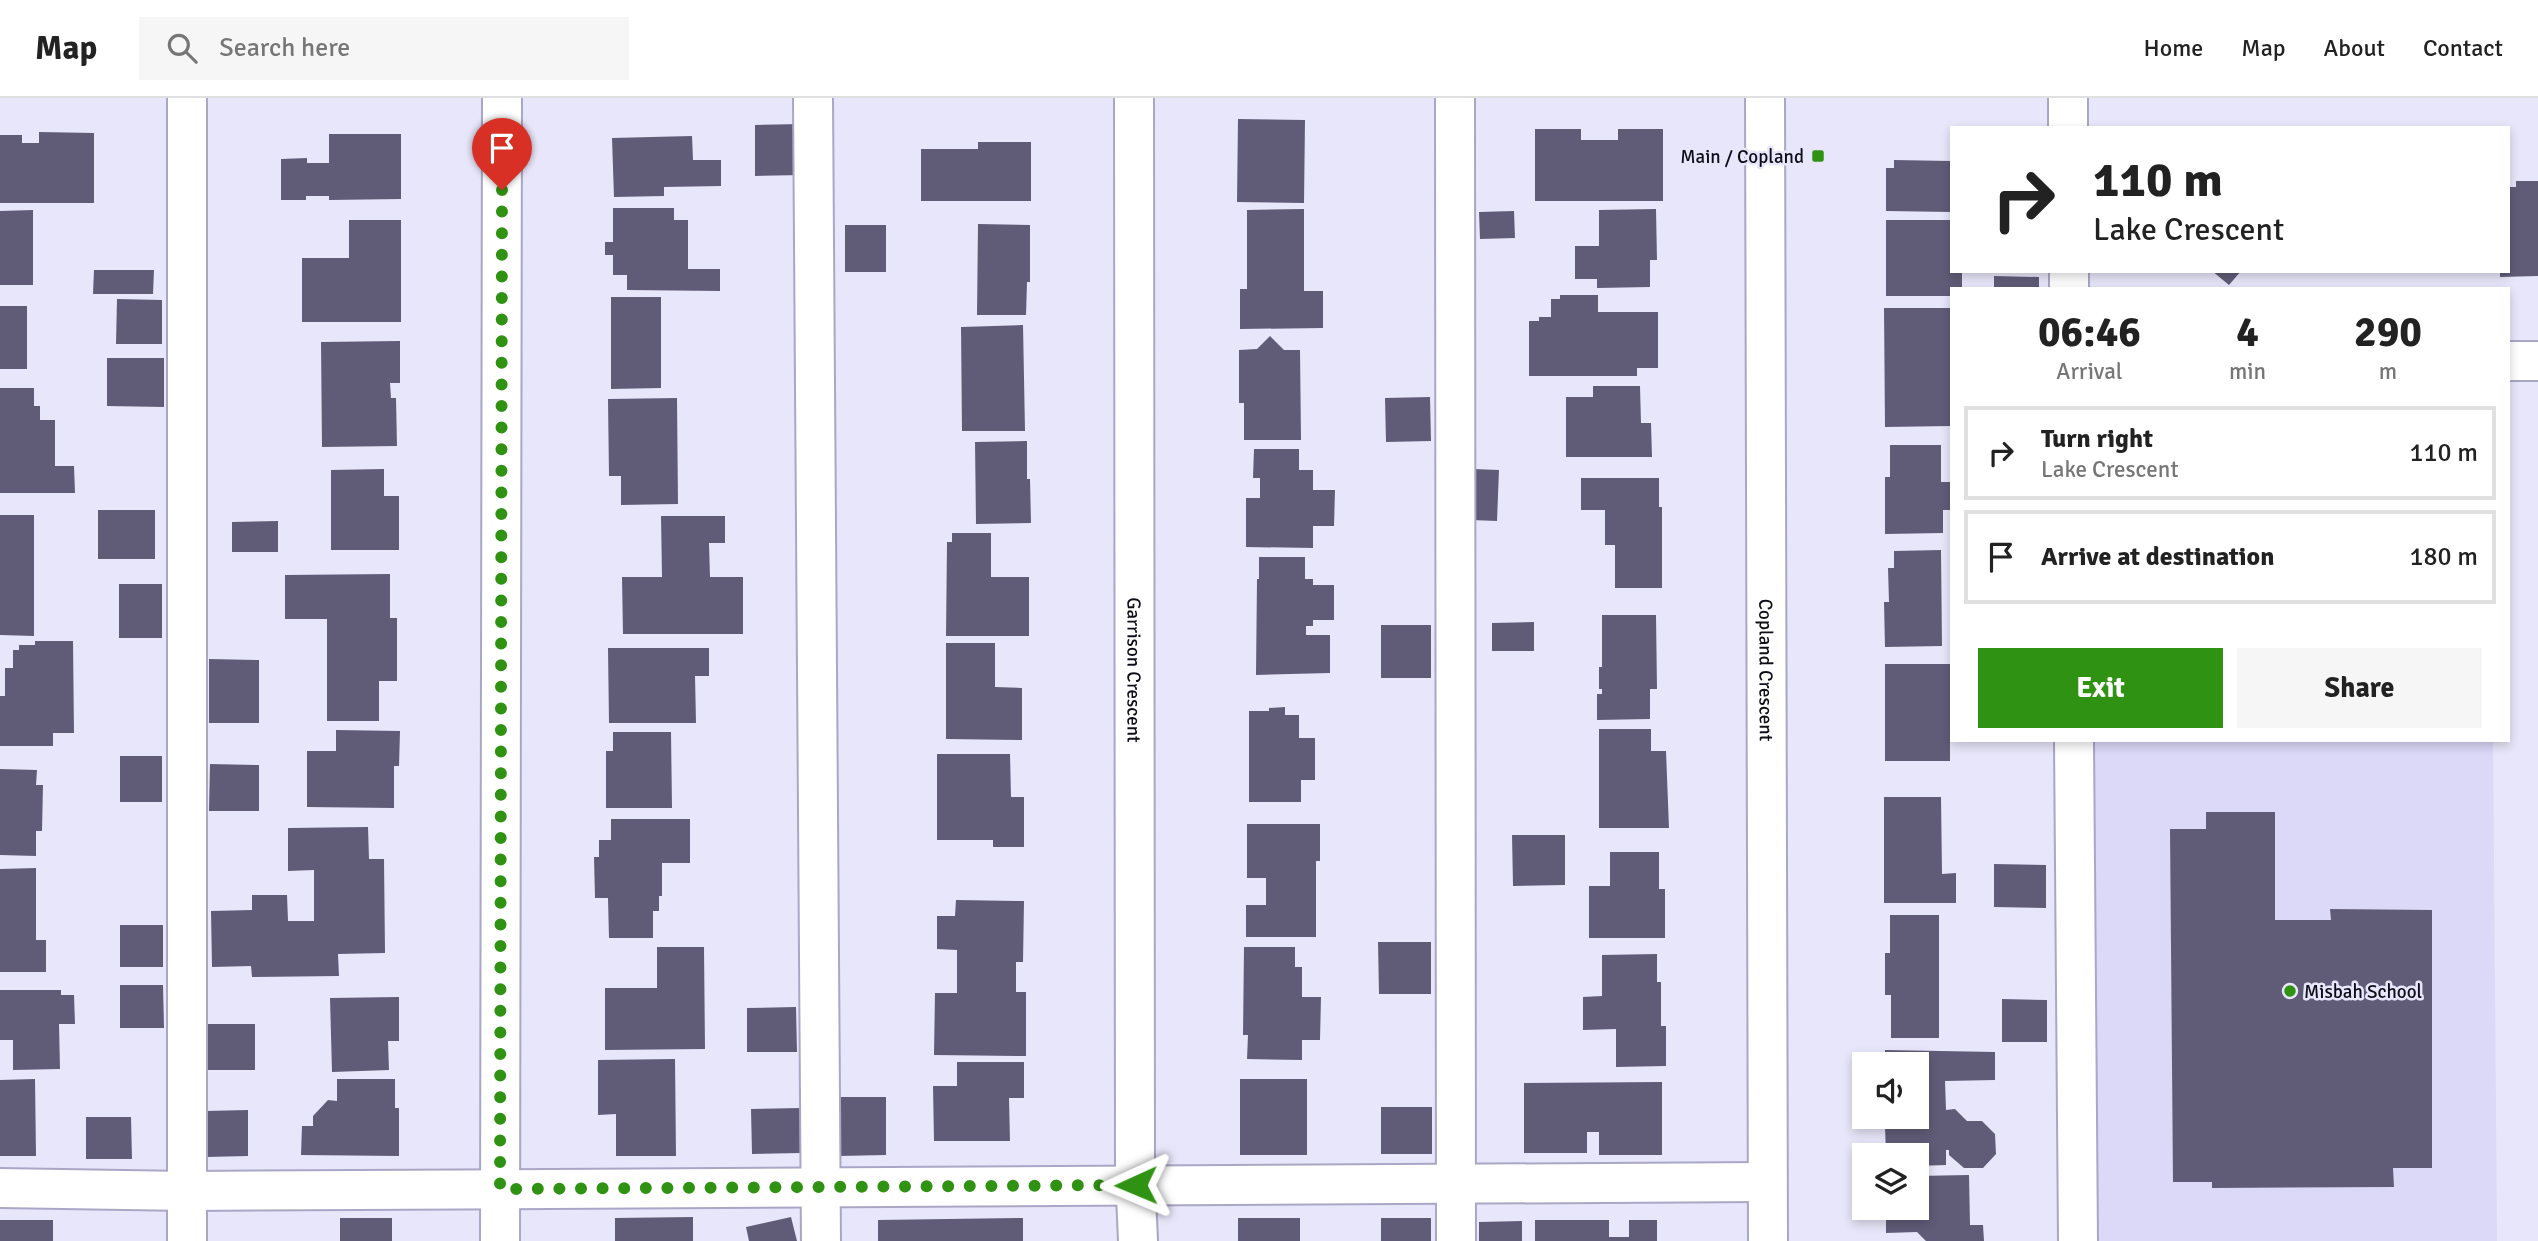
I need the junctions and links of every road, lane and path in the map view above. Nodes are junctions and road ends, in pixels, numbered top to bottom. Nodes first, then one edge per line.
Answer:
1 (187, 98) edge
2 (502, 98) edge
3 (813, 98) edge
4 (1134, 98) edge
5 (1455, 98) edge
6 (1765, 98) edge
7 (2067, 98) edge
8 (2068, 126) edge
9 (2510, 361) edge
10 (2538, 361) edge
11 (2074, 742) edge
12 (1766, 1182) junction
13 (1455, 1183) junction
14 (1136, 1185) junction
15 (821, 1187) junction
16 (0, 1188) edge
17 (500, 1189) junction
18 (186, 1191) junction
19 (187, 1241) edge
20 (500, 1241) edge
21 (821, 1241) edge
22 (1138, 1241) edge
23 (1456, 1241) edge
24 (1768, 1241) edge
25 (2078, 1241) edge

1 - 18 street
2 - 17 street
3 - 15 street
4 - 14 street, Garrison Crescent
5 - 13 street
6 - 12 street, Copland Crescent
7 - 8 street
9 - 10 street
11 - 25 street
12 - 13 street
12 - 24 street, Copland Crescent
13 - 14 street
13 - 23 street
14 - 15 street
14 - 22 street, Garrison Crescent
15 - 17 street
15 - 21 street
16 - 18 street
17 - 18 street
17 - 20 street
18 - 19 street

